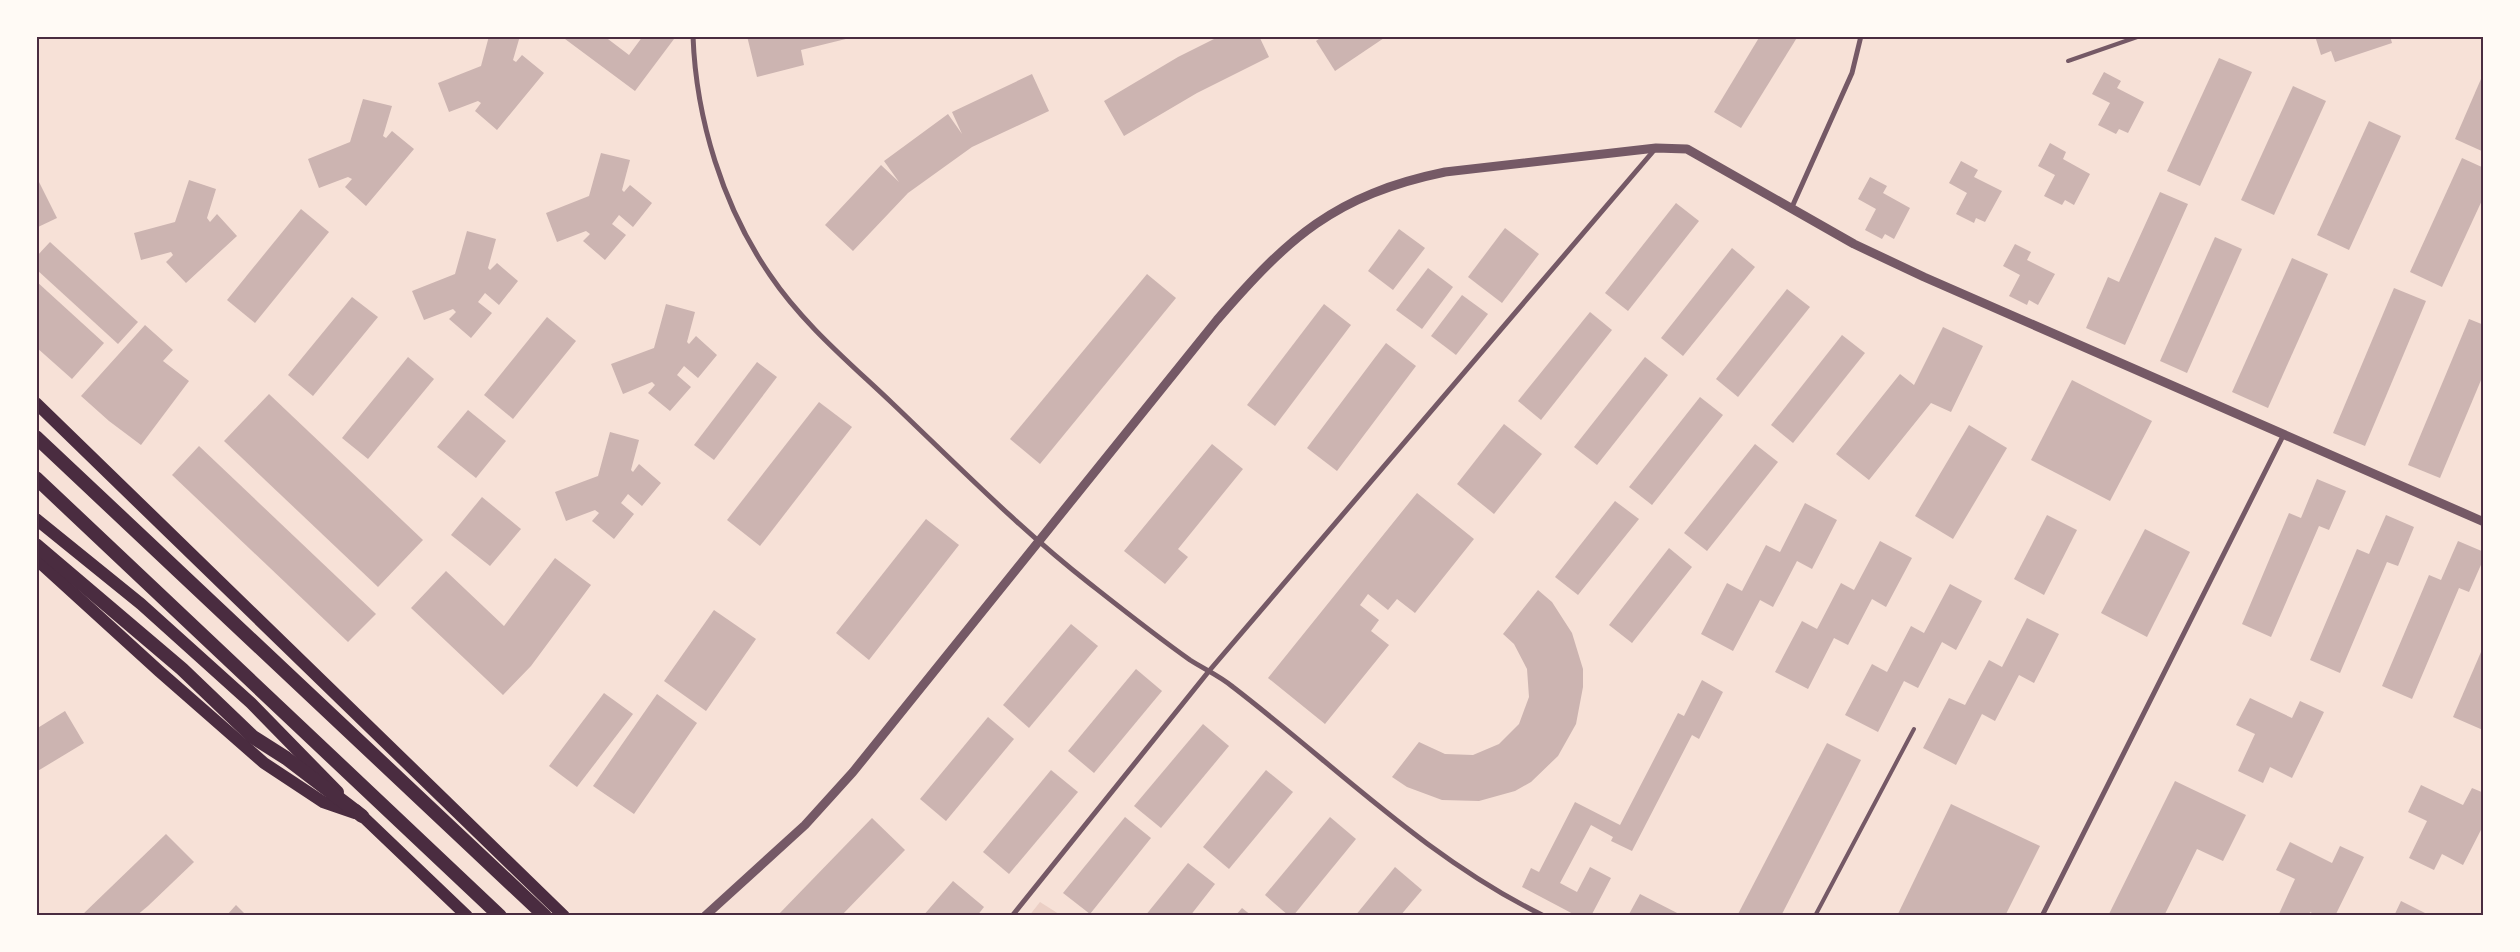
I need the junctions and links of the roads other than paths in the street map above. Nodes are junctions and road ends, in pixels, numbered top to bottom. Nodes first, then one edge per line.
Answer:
1 (694, 36) edge
2 (1861, 36) edge
3 (2140, 36) edge
4 (2068, 61) dead end
5 (1656, 148) junction
6 (1792, 207) junction
7 (36, 403) edge
8 (2284, 434) junction
9 (36, 437) edge
10 (36, 478) edge
11 (36, 519) edge
12 (2484, 522) edge
13 (1040, 541) junction
14 (36, 545) edge
15 (36, 559) edge
16 (1209, 671) junction
17 (1914, 728) dead end
18 (362, 816) junction
19 (467, 916) edge
20 (500, 916) edge
21 (545, 916) edge
22 (564, 916) edge
23 (705, 916) edge
24 (1012, 916) edge
25 (1544, 916) edge
26 (1815, 916) edge
27 (2042, 916) edge

1 - 13 street
2 - 6 street
3 - 4 lane
5 - 6 street
5 - 13 street
5 - 16 street
6 - 8 street
7 - 22 main road
8 - 12 street
8 - 27 street
9 - 21 highway
10 - 20 highway
11 - 18 main road
13 - 16 street
13 - 23 street
14 - 18 highway
15 - 18 main road
16 - 24 street
16 - 25 street
17 - 26 lane
18 - 19 main road

